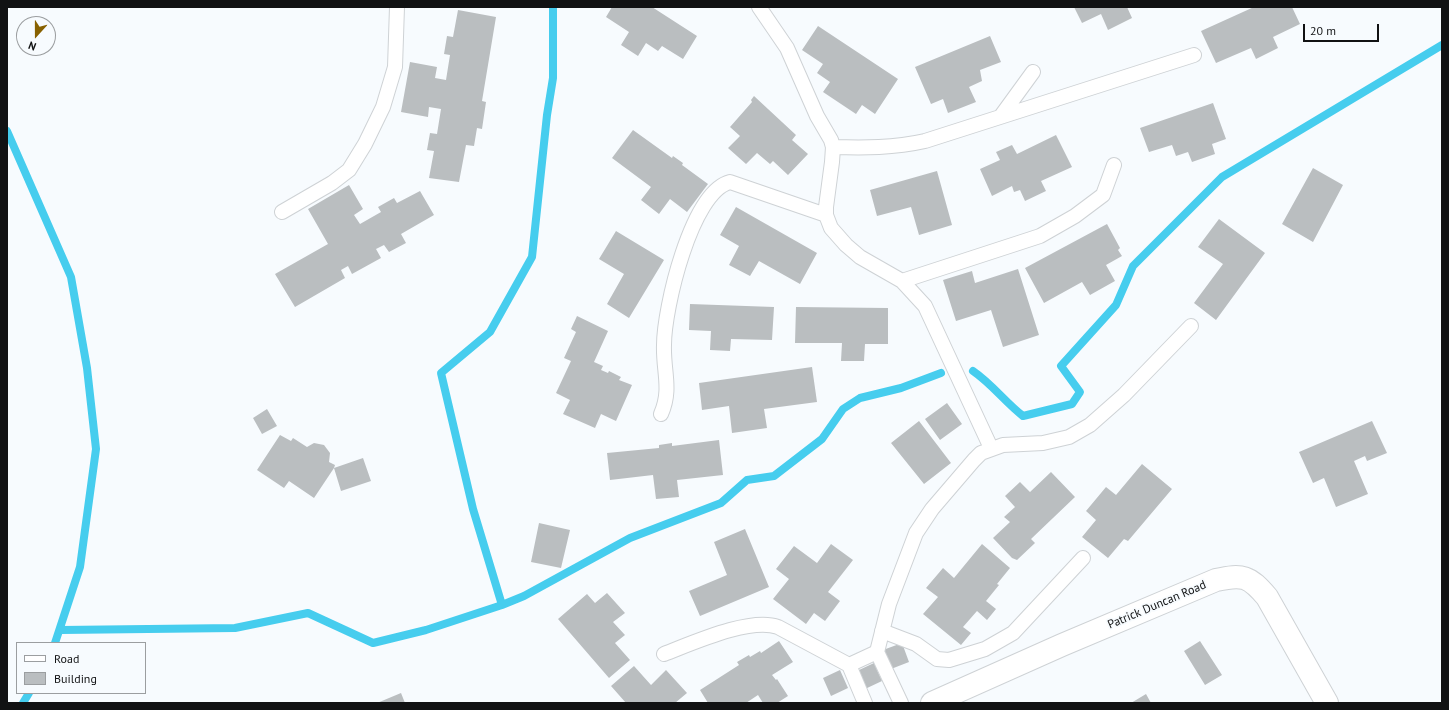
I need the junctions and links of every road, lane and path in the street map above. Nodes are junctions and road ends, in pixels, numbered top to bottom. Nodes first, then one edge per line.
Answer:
1 (397, 7) edge
2 (759, 7) edge
3 (1194, 55) dead end
4 (1033, 72) dead end
5 (1001, 116) junction
6 (833, 147) junction
7 (1114, 165) dead end
8 (282, 212) dead end
9 (826, 215) junction
10 (902, 281) junction
11 (1191, 326) dead end
12 (661, 414) dead end
13 (991, 448) junction
14 (1083, 558) dead end
15 (882, 631) junction
16 (877, 652) junction
17 (664, 654) dead end
18 (849, 665) junction
19 (865, 703) edge
20 (901, 703) edge
21 (932, 703) edge
22 (1327, 703) edge

1 - 8 lane
2 - 6 lane
3 - 5 lane
4 - 5 lane
5 - 6 lane
6 - 9 lane
7 - 10 lane
9 - 10 lane
9 - 12 lane
10 - 13 lane
11 - 13 lane
13 - 15 lane
14 - 15 lane
15 - 16 lane
16 - 18 lane
16 - 20 lane
17 - 18 lane
18 - 19 lane
21 - 22 street, Patrick Duncan Road

